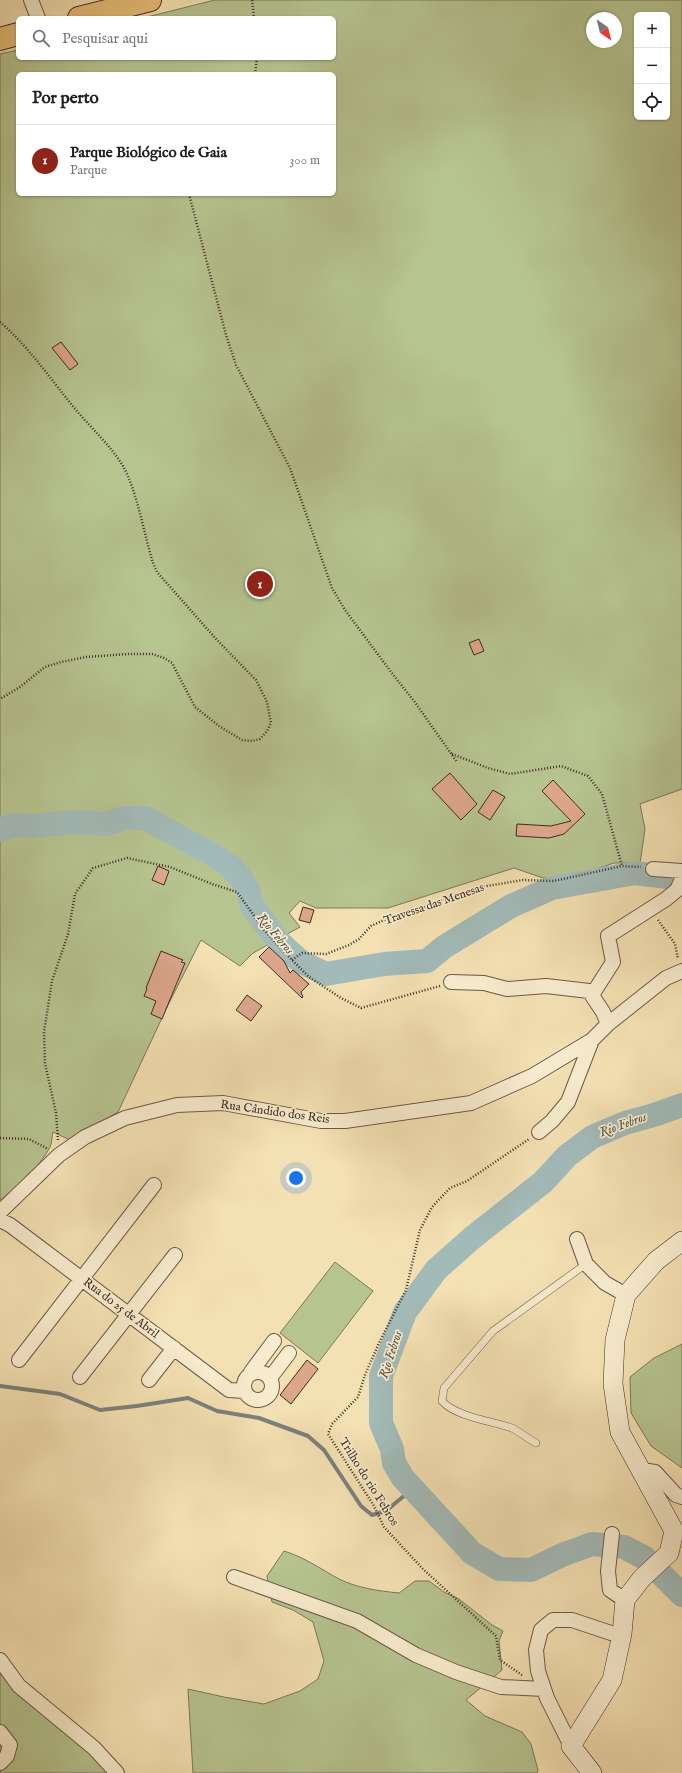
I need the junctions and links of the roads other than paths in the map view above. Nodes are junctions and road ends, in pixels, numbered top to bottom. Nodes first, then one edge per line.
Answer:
1 (31, 0) edge
2 (150, 0) edge
3 (37, 16) edge
4 (87, 16) edge
5 (16, 35) edge
6 (0, 39) edge
7 (653, 869) road end
8 (682, 871) edge
9 (679, 885) edge
10 (682, 971) edge
11 (451, 982) road end
12 (592, 995) junction
13 (608, 1024) junction
14 (592, 1040) junction
15 (539, 1132) road end
16 (154, 1186) dead end
17 (0, 1212) edge
18 (0, 1220) edge
19 (577, 1239) dead end
20 (682, 1241) edge
21 (175, 1255) dead end
22 (586, 1264) junction
23 (82, 1278) junction
24 (626, 1295) junction
25 (129, 1314) junction
26 (274, 1341) dead end
27 (174, 1348) junction
28 (289, 1353) dead end
29 (19, 1360) dead end
30 (251, 1372) junction
31 (80, 1376) dead end
32 (270, 1378) junction
33 (148, 1380) dead end
34 (244, 1392) junction
35 (536, 1444) dead end
36 (642, 1470) junction
37 (682, 1497) edge
38 (611, 1542) dead end
39 (234, 1577) dead end
40 (625, 1600) junction
41 (622, 1634) junction
42 (0, 1660) edge
43 (544, 1689) junction
44 (0, 1732) edge
45 (571, 1746) junction
46 (0, 1763) edge
47 (117, 1773) edge
48 (592, 1773) edge

1 - 3 street
2 - 4 main road
5 - 6 main road
7 - 8 street
9 - 12 street
10 - 13 street, Rua Cândido dos Reis
11 - 12 street
12 - 13 street
13 - 14 street, Rua Cândido dos Reis
14 - 15 street, Rua Cândido dos Reis
14 - 17 street, Rua Cândido dos Reis
16 - 23 street
18 - 23 street, Rua do 25 de Abril
19 - 22 street
20 - 24 street
21 - 25 street
22 - 24 street
22 - 35 lane
23 - 25 street, Rua do 25 de Abril
23 - 29 street
24 - 36 street
25 - 27 street, Rua do 25 de Abril
25 - 31 street
26 - 30 street
27 - 33 street
27 - 34 street, Rua do 25 de Abril
28 - 32 street, Rua do 25 de Abril
30 - 32 street
30 - 34 street
32 - 34 street, Rua do 25 de Abril
36 - 37 street
36 - 40 street
38 - 40 street
39 - 43 street
40 - 41 street
41 - 43 street
41 - 45 street
42 - 47 street
43 - 45 street
44 - 46 street
45 - 48 street

